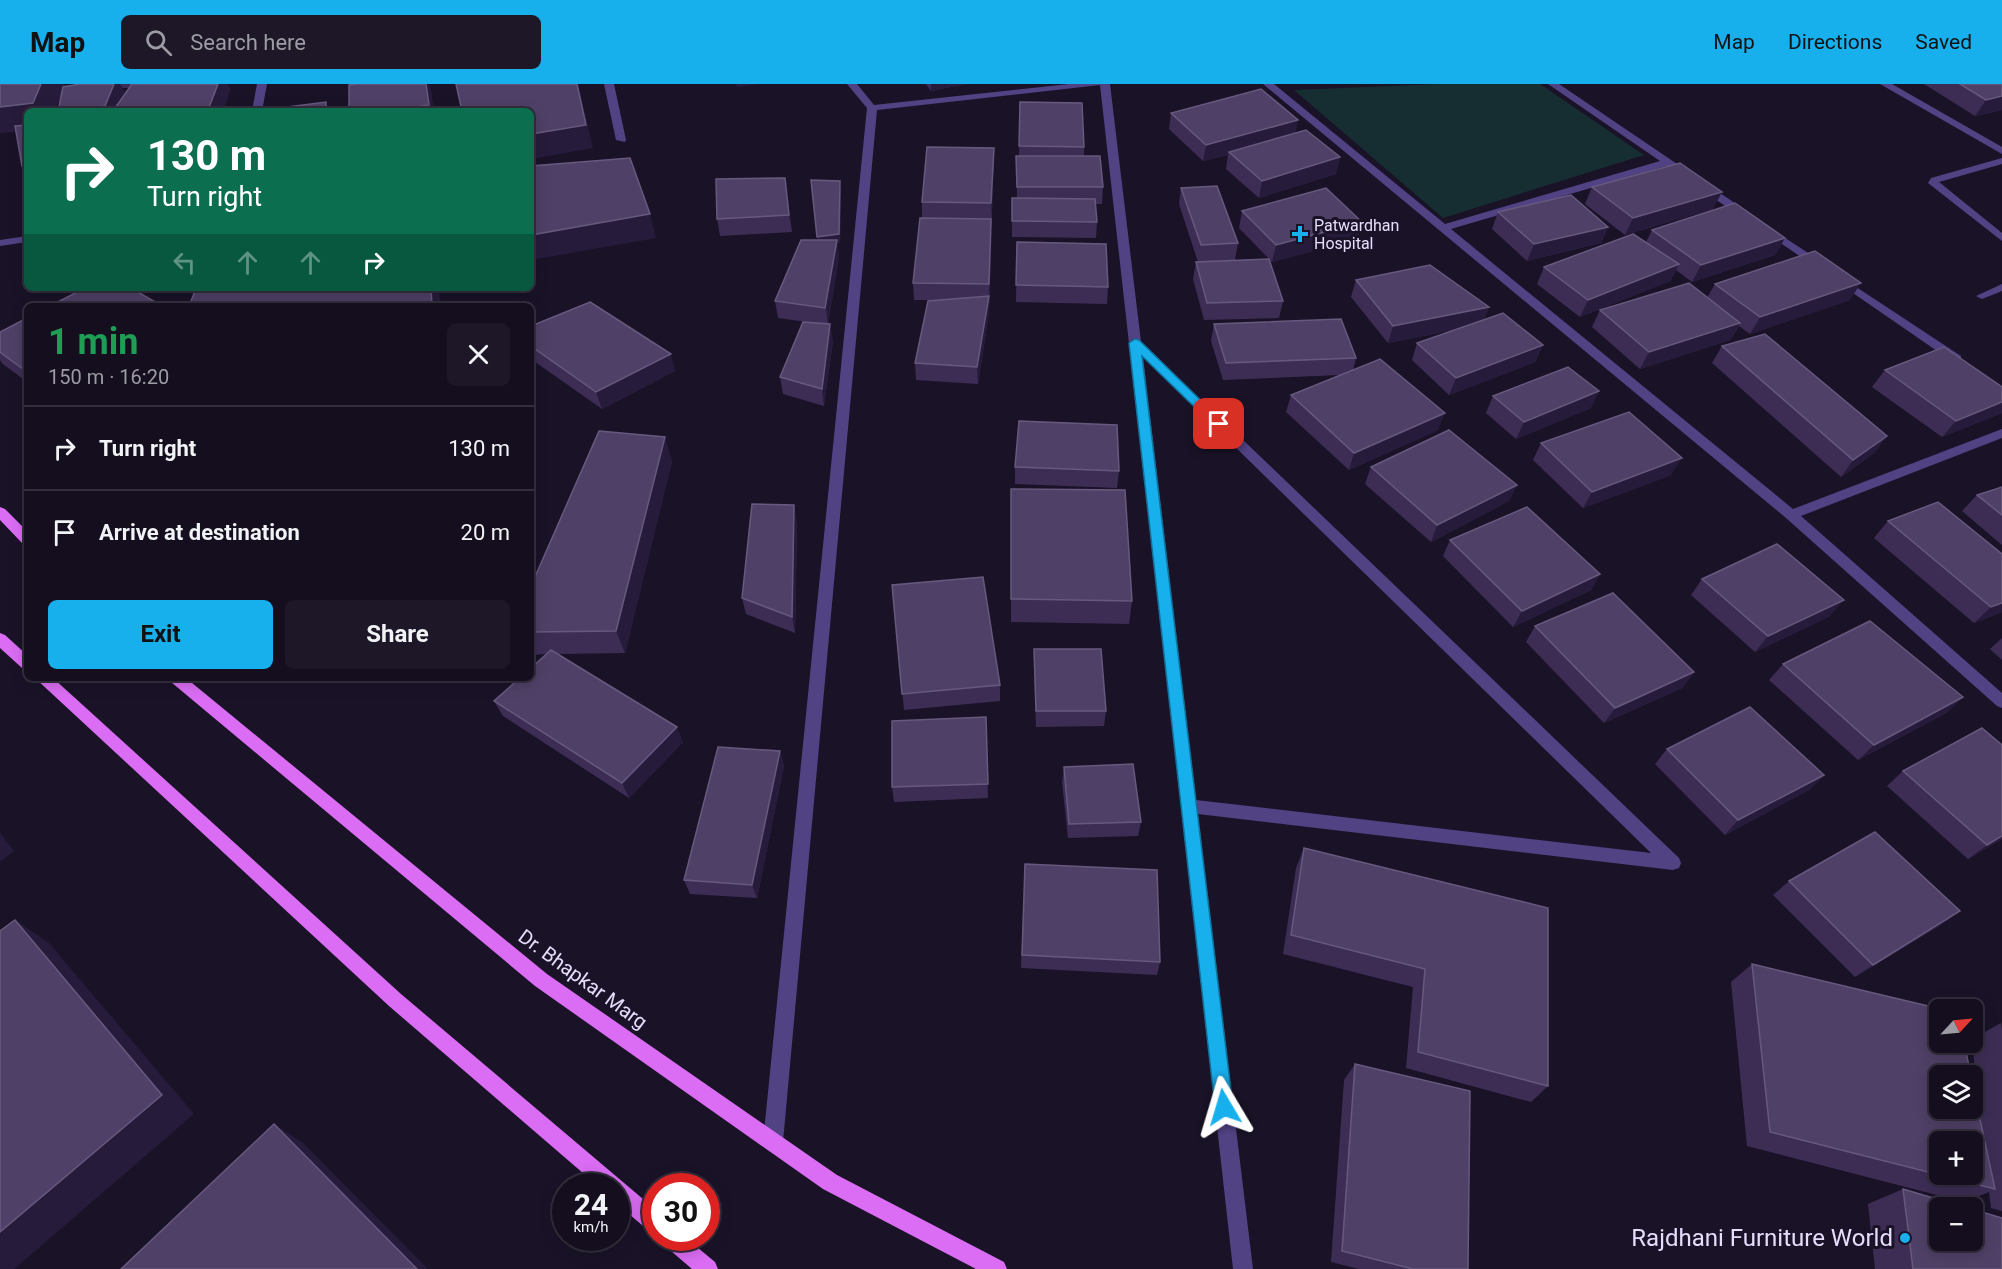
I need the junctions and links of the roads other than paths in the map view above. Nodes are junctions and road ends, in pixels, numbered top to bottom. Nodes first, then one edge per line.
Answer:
1 (262, 84) edge
2 (609, 84) edge
3 (852, 84) edge
4 (1096, 84) edge
5 (1105, 84) edge
6 (1268, 84) edge
7 (1553, 84) edge
8 (1885, 84) edge
9 (258, 108) edge
10 (872, 108) junction
11 (621, 140) dead end
12 (2002, 151) edge
13 (2002, 161) edge
14 (1668, 162) junction
15 (1443, 228) junction
16 (2002, 238) edge
17 (24, 239) edge
18 (0, 243) edge
19 (2002, 287) edge
20 (1982, 296) dead end
21 (1135, 343) junction
22 (1963, 363) edge
23 (2002, 433) edge
24 (0, 512) edge
25 (1791, 515) junction
26 (24, 536) edge
27 (0, 639) edge
28 (24, 661) edge
29 (46, 681) edge
30 (180, 681) edge
31 (2002, 702) edge
32 (1189, 806) junction
33 (773, 1142) junction
34 (597, 1173) edge
35 (630, 1202) edge
36 (642, 1212) edge
37 (687, 1251) edge
38 (708, 1269) edge
39 (997, 1269) edge
40 (1243, 1269) edge

1 - 9 street
2 - 11 street
3 - 10 street
4 - 10 street
5 - 21 street
6 - 15 street
7 - 14 street
8 - 12 street
10 - 33 street
13 - 16 street
14 - 15 street
14 - 22 street
15 - 25 street
17 - 18 street
19 - 20 street
21 - 32 street
21 - 32 street
23 - 25 street
24 - 26 main road
25 - 31 street
27 - 28 main road
29 - 34 main road
30 - 33 main road, Dr. Bhapkar Marg
32 - 40 street
33 - 39 main road, Dr. Bhapkar Marg
35 - 36 main road
37 - 38 main road

